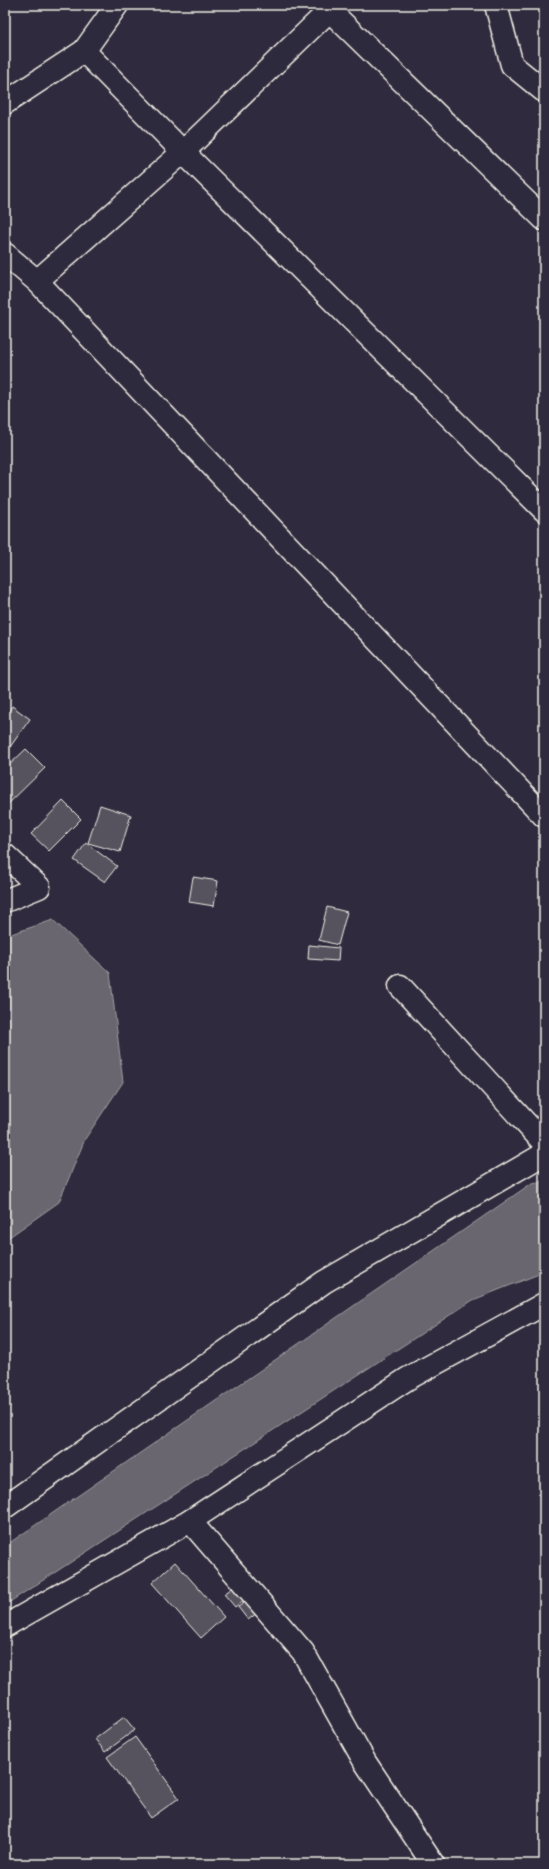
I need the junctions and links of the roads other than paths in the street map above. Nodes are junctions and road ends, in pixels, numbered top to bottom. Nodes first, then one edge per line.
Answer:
1 (117, 5) edge
2 (496, 5) edge
3 (330, 7) edge
4 (84, 51) junction
5 (544, 91) edge
6 (5, 103) edge
7 (183, 152) junction
8 (544, 219) edge
9 (5, 254) edge
10 (37, 281) junction
11 (544, 510) edge
12 (544, 816) edge
13 (5, 855) edge
14 (5, 901) edge
15 (400, 986) dead end
16 (544, 1143) edge
17 (544, 1154) edge
18 (544, 1304) edge
19 (5, 1507) edge
20 (190, 1521) junction
21 (5, 1626) edge
22 (433, 1864) edge

1 - 4 street
2 - 5 street
3 - 7 street
3 - 8 street
4 - 6 street
4 - 7 street
7 - 10 street
7 - 11 street
9 - 10 street
10 - 12 street
13 - 14 street
15 - 16 street
17 - 19 street
18 - 20 street
20 - 21 street
20 - 22 street

